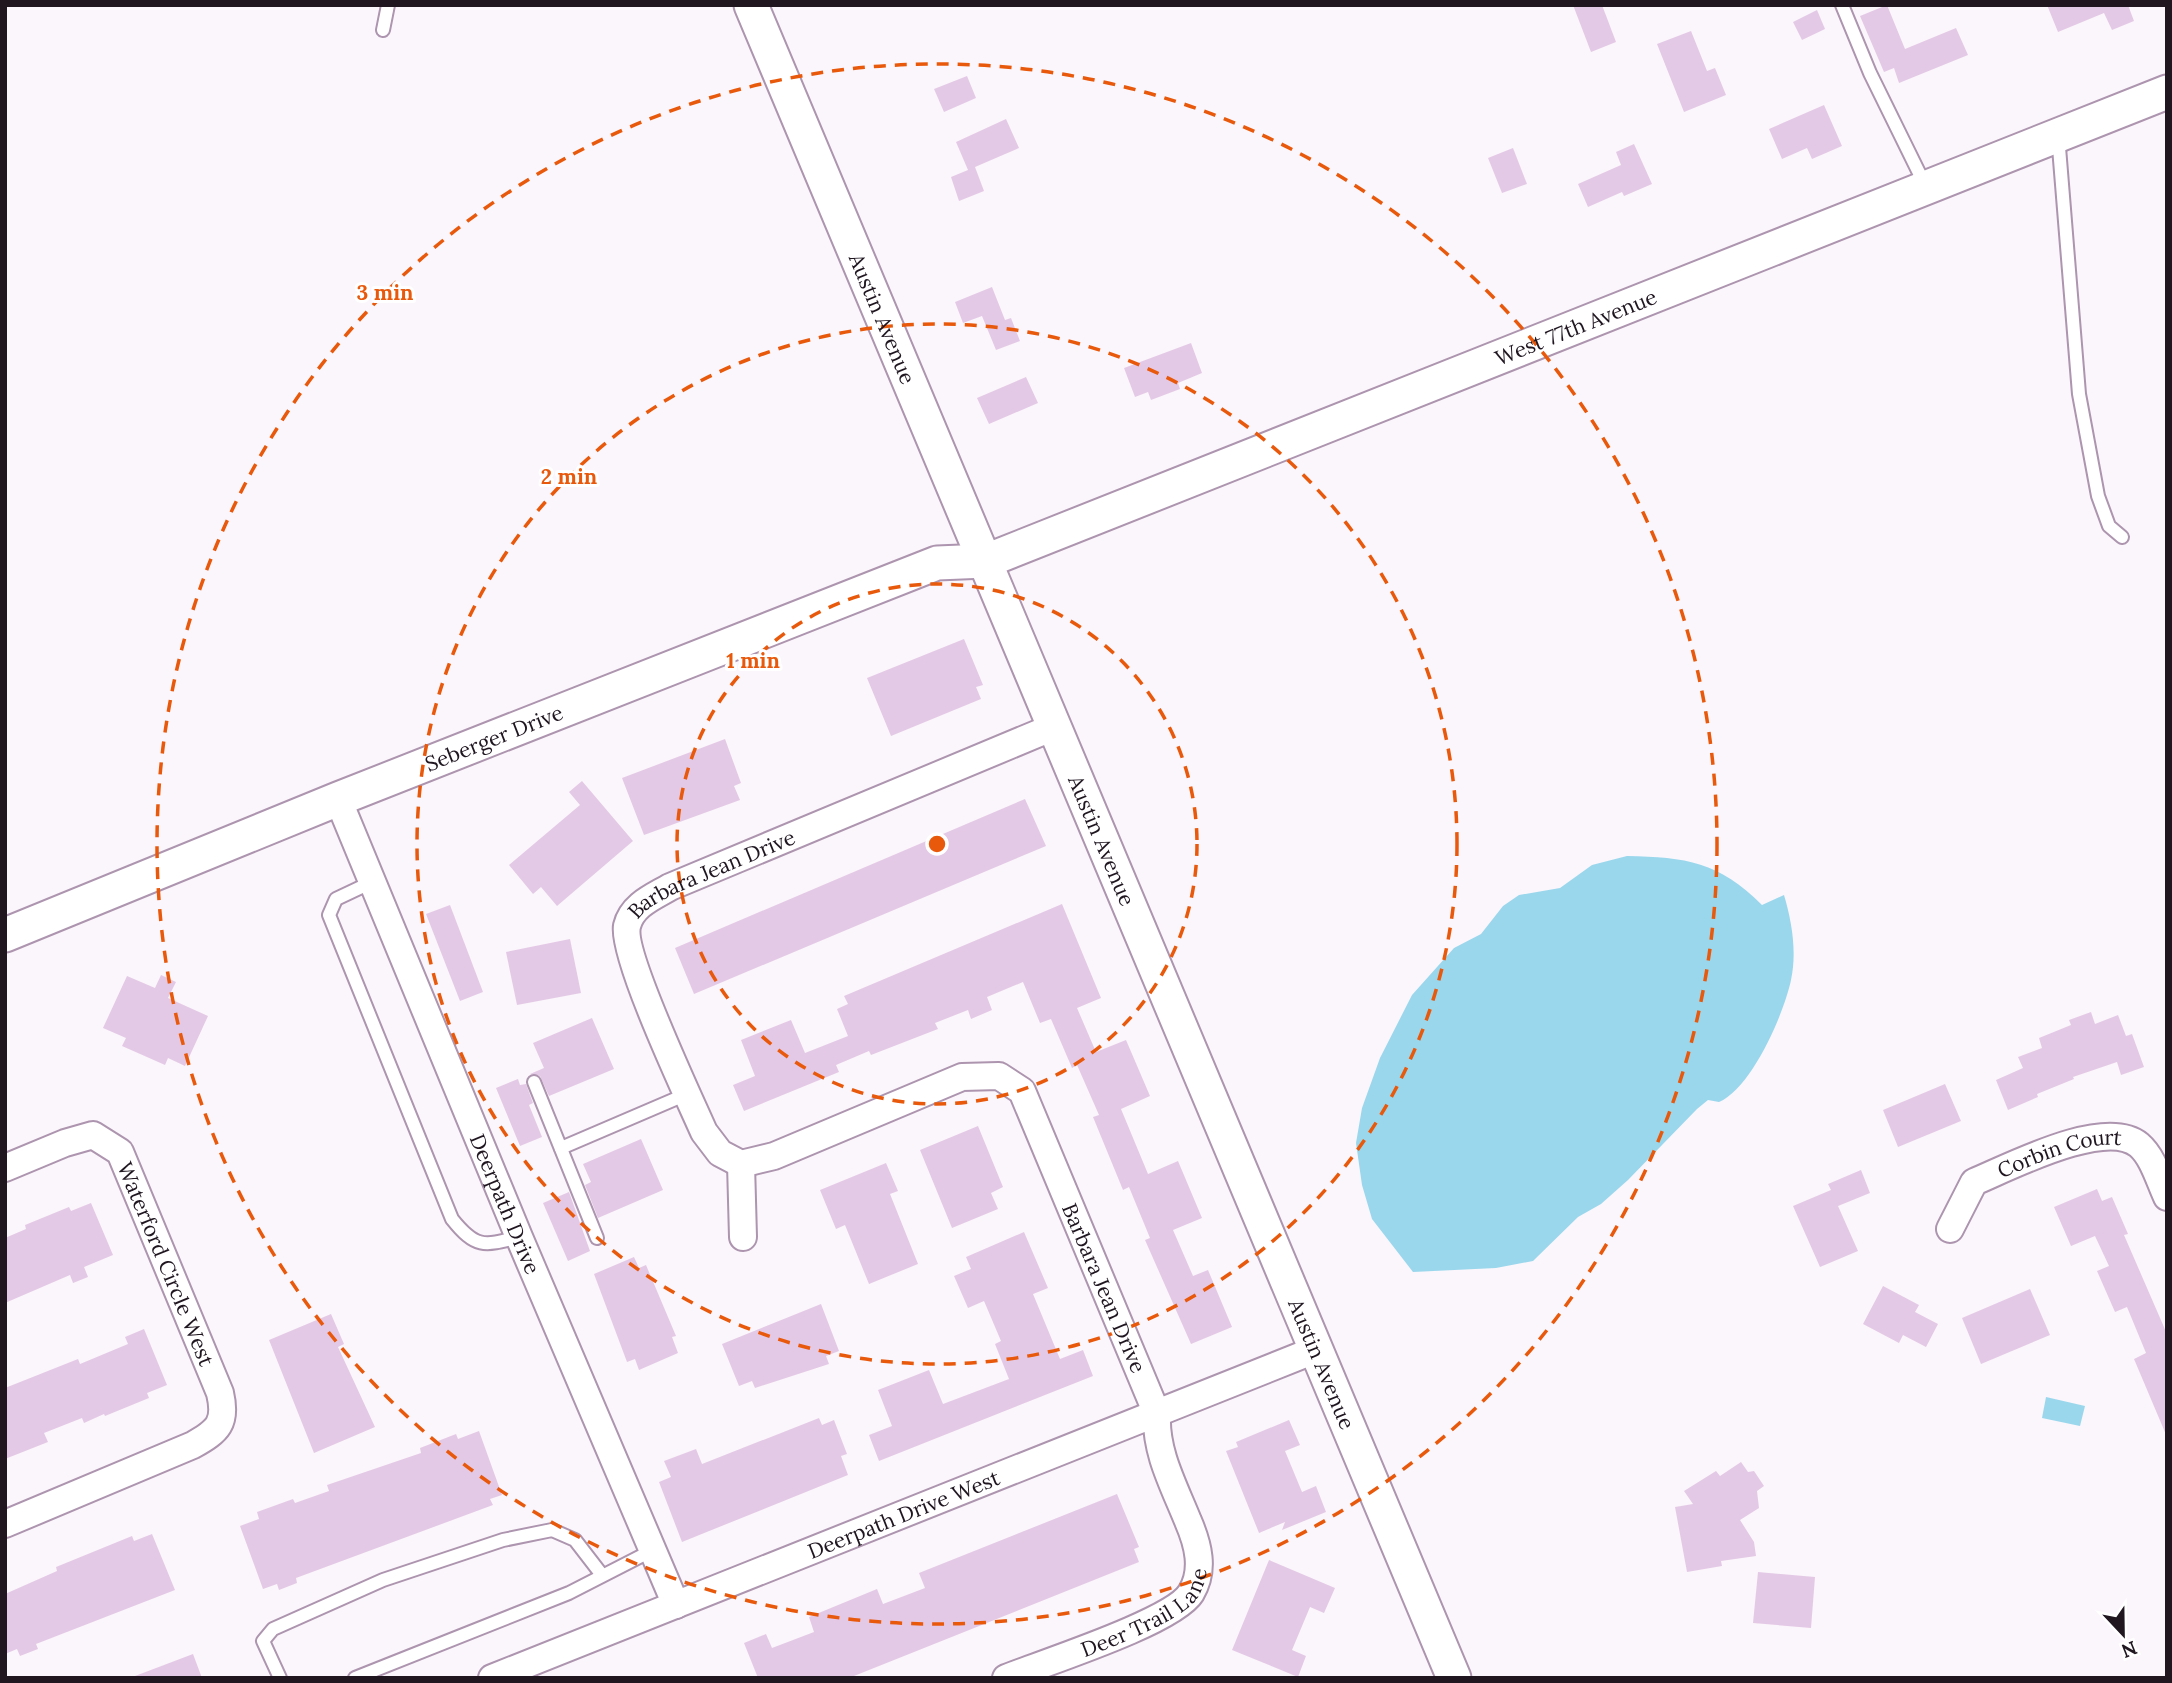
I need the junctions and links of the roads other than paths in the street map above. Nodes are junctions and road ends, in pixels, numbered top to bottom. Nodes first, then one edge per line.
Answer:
1 (388, 5) edge
2 (751, 5) edge
3 (1842, 5) edge
4 (383, 30) dead end
5 (2167, 92) edge
6 (2058, 135) junction
7 (1926, 187) junction
8 (2122, 537) dead end
9 (986, 561) junction
10 (1056, 726) junction
11 (338, 799) junction
12 (372, 882) junction
13 (5, 935) edge
14 (534, 1082) dead end
15 (687, 1094) junction
16 (561, 1149) junction
17 (741, 1164) junction
18 (5, 1168) edge
19 (2167, 1197) edge
20 (1950, 1229) dead end
21 (519, 1237) junction
22 (743, 1237) dead end
23 (597, 1238) dead end
24 (1315, 1350) junction
25 (1157, 1415) junction
26 (5, 1524) edge
27 (653, 1550) junction
28 (602, 1575) junction
29 (676, 1605) junction
30 (280, 1678) edge
31 (355, 1678) edge
32 (492, 1678) edge
33 (1006, 1678) edge
34 (1454, 1678) edge

1 - 4 lane
2 - 9 street, Austin Avenue
3 - 7 lane
5 - 6 street, West 77th Avenue
6 - 7 street, West 77th Avenue
6 - 8 lane
7 - 9 street, West 77th Avenue
9 - 10 street, Austin Avenue
9 - 11 street, Seberger Drive
10 - 15 street, Barbara Jean Drive
10 - 24 street, Austin Avenue
11 - 12 street, Deerpath Drive
11 - 13 street, Seberger Drive
12 - 21 street, Deerpath Drive
12 - 21 lane
14 - 16 lane
15 - 16 lane
15 - 17 street, Barbara Jean Drive
16 - 23 lane
17 - 22 street
17 - 25 street, Barbara Jean Drive
18 - 26 street, Waterford Circle West
19 - 20 street, Corbin Court
21 - 27 street, Deerpath Drive
24 - 25 street, Deerpath Drive West
24 - 34 street, Austin Avenue
25 - 29 street, Deerpath Drive West
25 - 33 street, Deer Trail Lane
27 - 28 lane
27 - 29 street, Deerpath Drive
28 - 30 lane
28 - 31 lane
29 - 32 street, Deerpath Drive West

